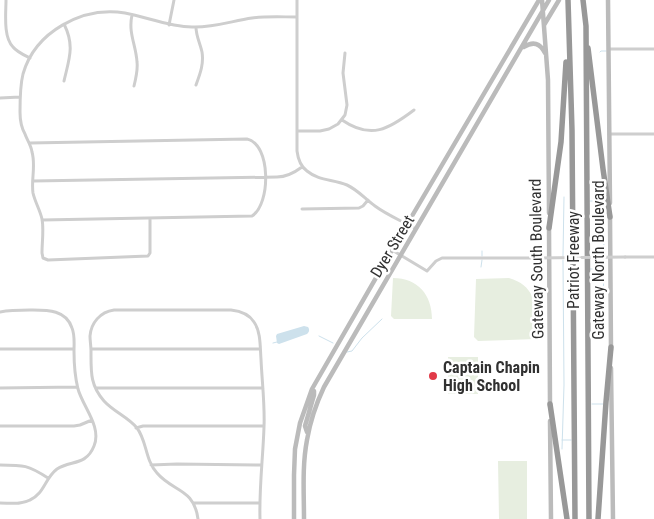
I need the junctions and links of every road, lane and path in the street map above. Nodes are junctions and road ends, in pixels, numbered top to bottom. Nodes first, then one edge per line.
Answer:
1 (6, 0) edge
2 (174, 0) edge
3 (297, 0) edge
4 (540, 0) edge
5 (549, 0) edge
6 (559, 0) edge
7 (583, 0) edge
8 (608, 0) edge
9 (568, 2) edge
10 (543, 10) junction
11 (132, 15) junction
12 (297, 17) junction
13 (64, 24) junction
14 (170, 25) junction
15 (568, 25) junction
16 (544, 26) junction
17 (586, 26) junction
18 (196, 27) junction
19 (522, 47) junction
20 (609, 48) junction
21 (654, 49) edge
22 (345, 53) dead end
23 (546, 55) junction
24 (30, 58) junction
25 (64, 81) dead end
26 (196, 85) dead end
27 (134, 86) dead end
28 (489, 86) junction
29 (497, 91) junction
30 (20, 97) junction
31 (0, 98) edge
32 (414, 110) dead end
33 (342, 120) junction
34 (298, 131) junction
35 (609, 134) junction
36 (654, 134) edge
37 (30, 143) junction
38 (302, 167) junction
39 (266, 177) junction
40 (33, 181) junction
41 (368, 200) junction
42 (302, 210) dead end
43 (610, 217) junction
44 (150, 218) junction
45 (42, 220) junction
46 (408, 224) junction
47 (549, 228) junction
48 (416, 229) junction
49 (392, 250) junction
50 (400, 255) junction
51 (654, 257) edge
52 (370, 288) junction
53 (379, 292) junction
54 (0, 312) edge
55 (611, 347) junction
56 (0, 349) edge
57 (74, 349) junction
58 (91, 349) junction
59 (260, 349) junction
60 (77, 387) junction
61 (0, 388) edge
62 (96, 388) junction
63 (263, 388) junction
64 (312, 390) junction
65 (550, 404) junction
66 (92, 420) junction
67 (0, 426) edge
68 (264, 426) junction
69 (136, 428) junction
70 (308, 434) junction
71 (0, 465) edge
72 (151, 465) junction
73 (262, 465) junction
74 (48, 478) junction
75 (259, 502) junction
76 (0, 503) edge
77 (194, 503) junction
78 (198, 519) edge
79 (260, 519) edge
80 (294, 519) edge
81 (304, 519) edge
82 (551, 519) edge
83 (567, 519) edge
84 (575, 519) edge
85 (589, 519) edge
86 (598, 519) edge
87 (613, 519) edge

1 - 24 street
2 - 14 street
3 - 12 street
4 - 10 main road, Gateway South Boulevard
4 - 28 main road, Dyer Street
5 - 10 main road, Dyer Street
6 - 16 main road
7 - 17 highway, Patriot Freeway
8 - 20 main road, Gateway North Boulevard
9 - 15 highway, Patriot Freeway
10 - 16 main road, Gateway South Boulevard
10 - 19 main road, Dyer Street
11 - 13 street
11 - 14 street
11 - 27 street
12 - 18 street
12 - 34 street
13 - 24 street
13 - 25 street
14 - 18 street
15 - 47 highway
15 - 84 highway, Patriot Freeway
16 - 23 main road, Gateway South Boulevard
17 - 43 highway
17 - 85 highway, Patriot Freeway
18 - 26 street
19 - 23 main road
19 - 29 main road, Dyer Street
20 - 21 street
20 - 35 main road, Gateway North Boulevard
22 - 33 street
23 - 47 main road, Gateway South Boulevard
24 - 30 street
28 - 29 main road
28 - 46 main road, Dyer Street
29 - 48 main road, Dyer Street
30 - 31 street
30 - 37 street
32 - 33 street
33 - 34 street
34 - 38 street
35 - 36 street
35 - 43 main road, Gateway North Boulevard
37 - 39 street
37 - 40 street
38 - 39 street
38 - 41 street
39 - 40 street
39 - 44 street
40 - 45 street
41 - 42 street
41 - 46 street
43 - 55 main road, Gateway North Boulevard
44 - 45 street
44 - 45 street
46 - 48 street
46 - 49 main road, Dyer Street
47 - 65 main road, Gateway South Boulevard
48 - 50 main road, Dyer Street
49 - 50 street
49 - 52 main road, Dyer Street
50 - 51 street, bridge
50 - 53 main road, Dyer Street
52 - 53 main road
52 - 64 main road, Dyer Street
53 - 70 main road, Dyer Street
54 - 57 street
55 - 86 highway
55 - 87 main road, Gateway North Boulevard
56 - 57 street
57 - 60 street
58 - 59 street
58 - 59 street
58 - 62 street
59 - 63 street
60 - 61 street
60 - 66 street
62 - 63 street
62 - 69 street
63 - 68 street
64 - 70 main road
64 - 80 main road, Dyer Street
65 - 82 main road, Gateway South Boulevard
65 - 83 highway
66 - 67 street
66 - 74 street
68 - 69 street
68 - 73 street
69 - 72 street
70 - 81 main road, Dyer Street
71 - 74 street
72 - 73 street
72 - 77 street
73 - 75 street
74 - 76 street
75 - 77 street
75 - 79 street
77 - 78 street

